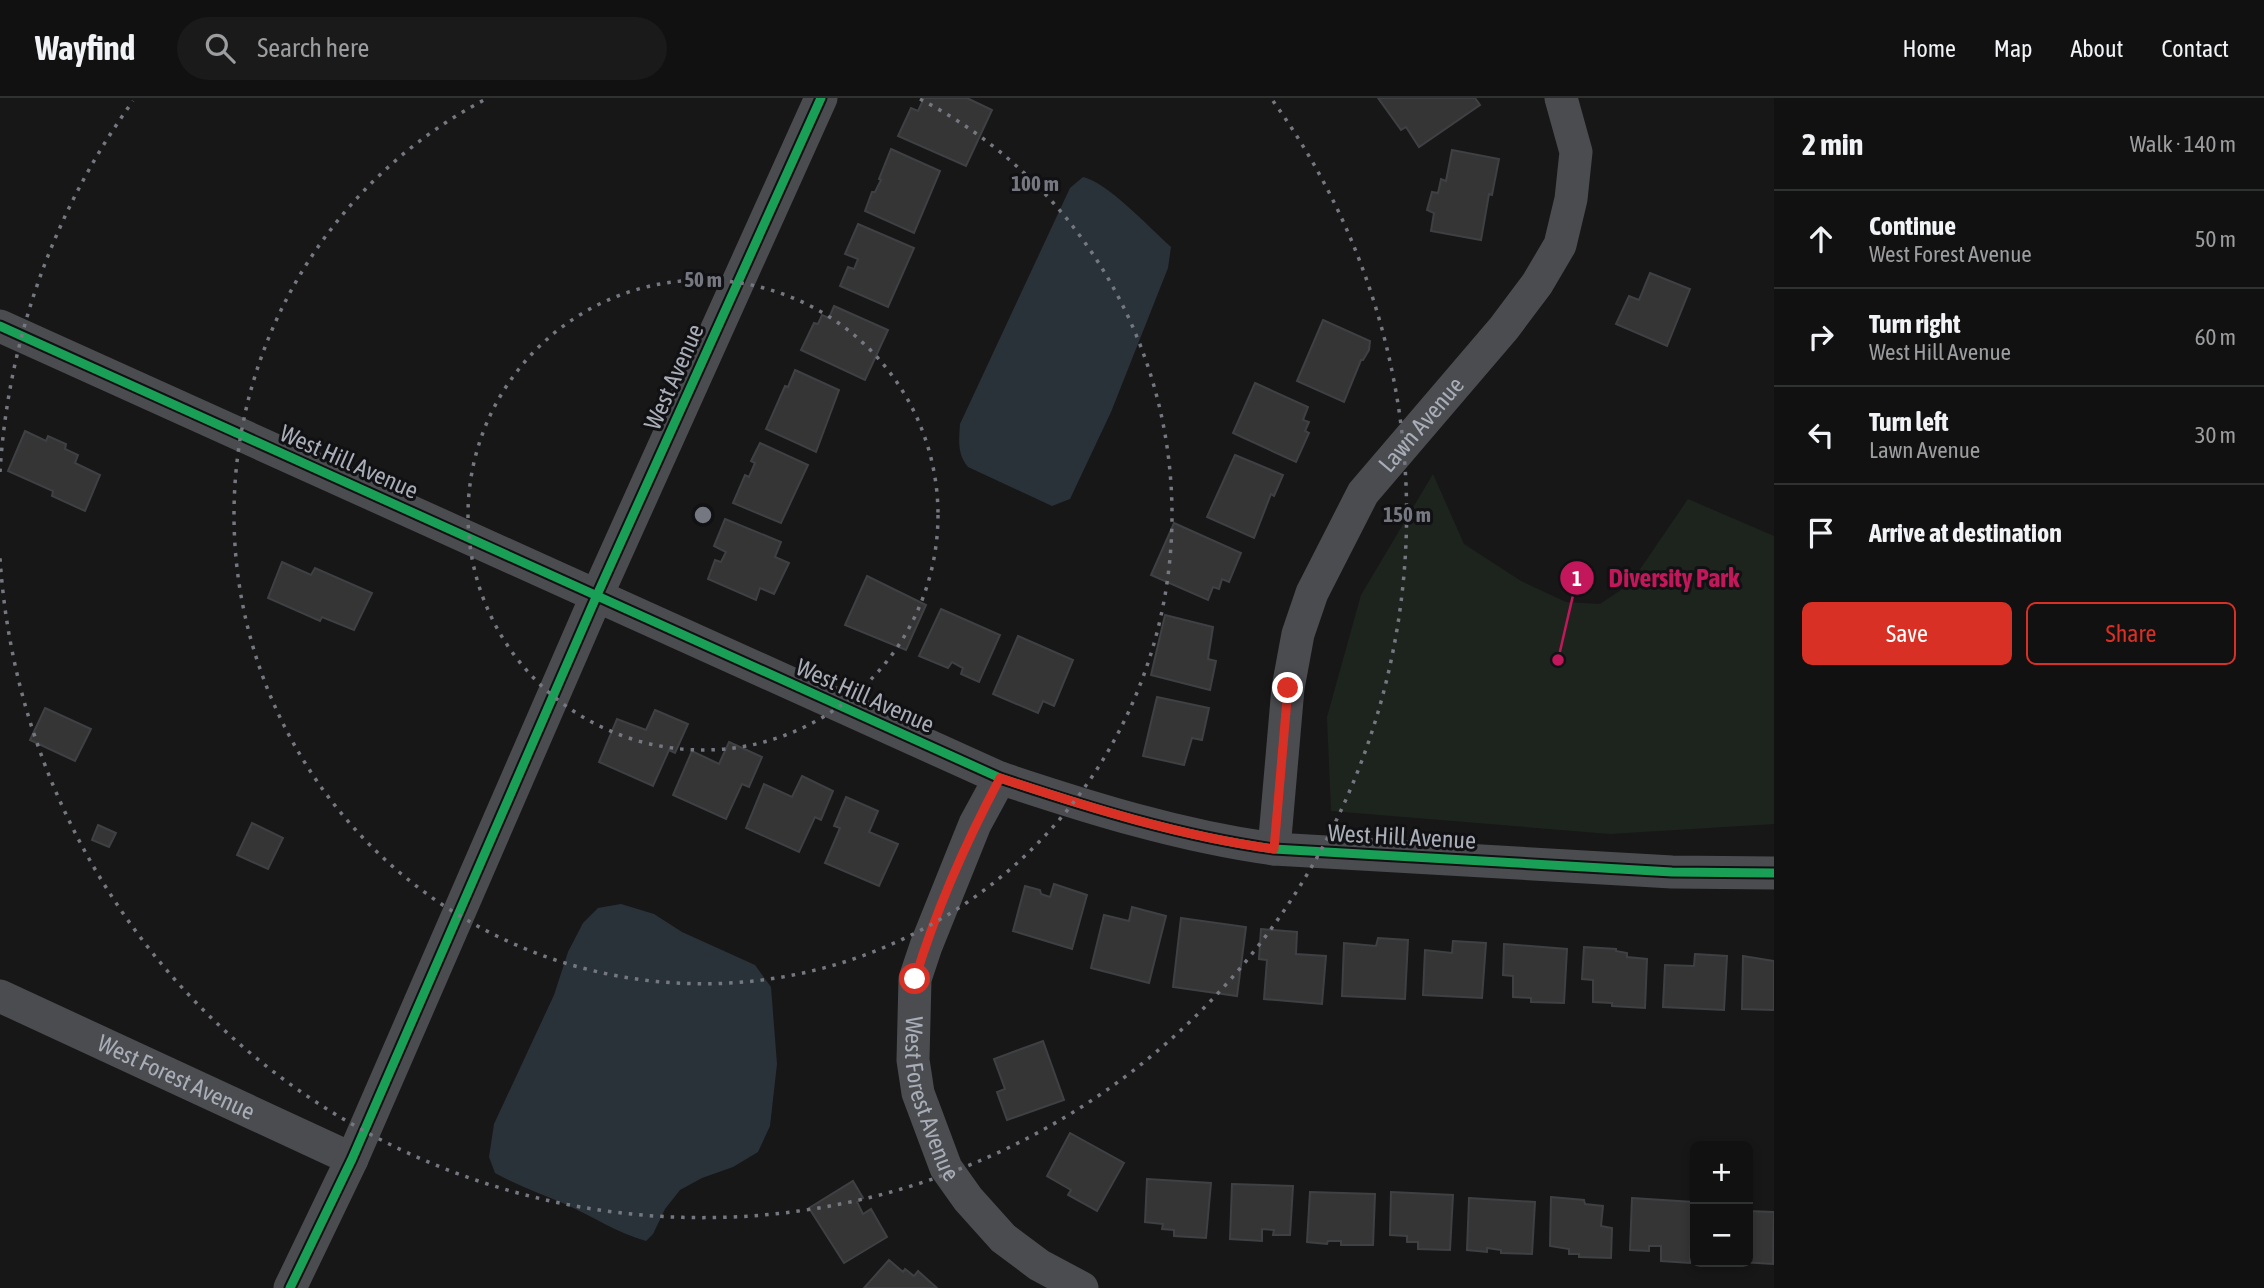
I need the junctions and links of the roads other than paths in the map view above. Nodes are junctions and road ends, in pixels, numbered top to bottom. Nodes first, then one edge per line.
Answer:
1 (821, 98) edge
2 (1561, 98) edge
3 (0, 326) edge
4 (597, 595) junction
5 (1000, 778) junction
6 (1274, 849) junction
7 (1774, 873) edge
8 (0, 996) edge
9 (352, 1159) junction
10 (290, 1288) edge
11 (1082, 1288) edge

1 - 4 street, West Avenue
2 - 6 street, Lawn Avenue
3 - 4 street, West Hill Avenue
4 - 5 street, West Hill Avenue
4 - 9 street, West Avenue
5 - 6 street, West Hill Avenue
5 - 11 street, West Forest Avenue
6 - 7 street, West Hill Avenue
8 - 9 street, West Forest Avenue
9 - 10 street, West Avenue

